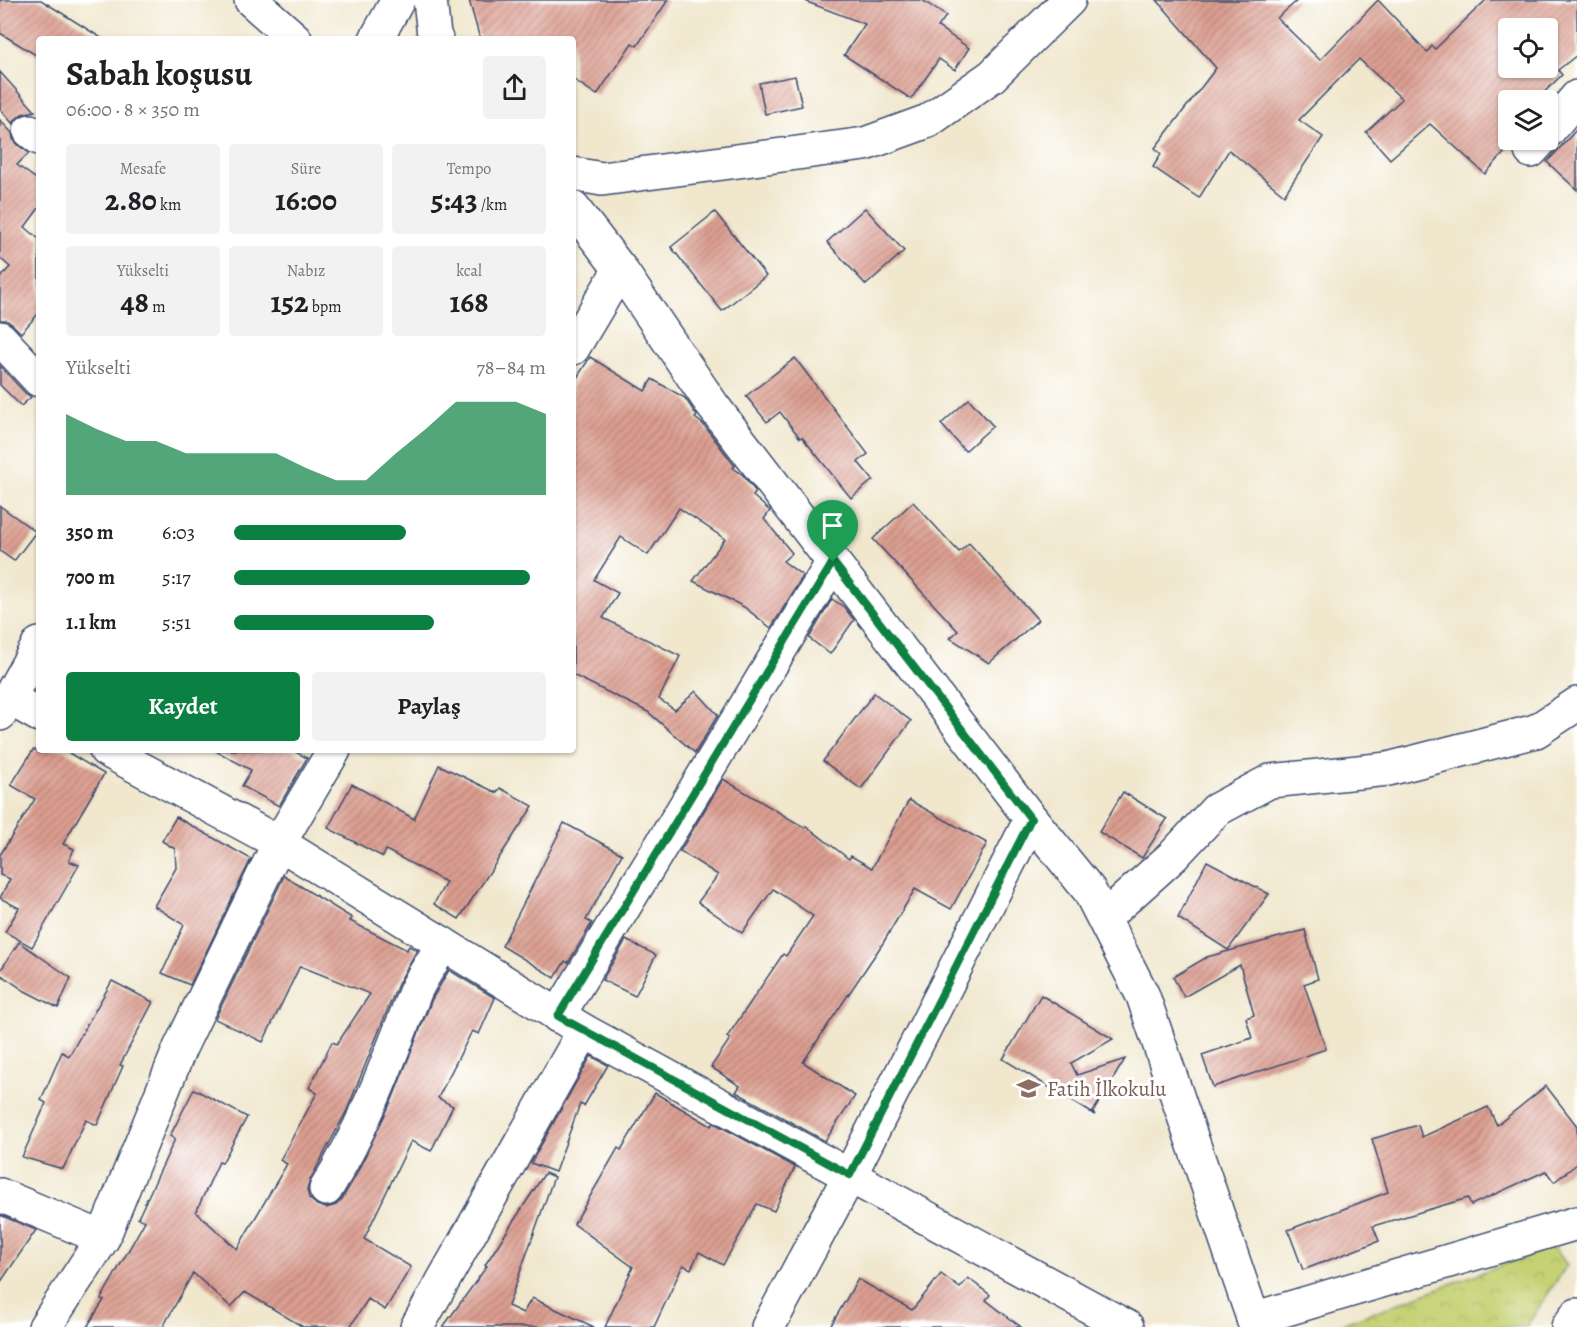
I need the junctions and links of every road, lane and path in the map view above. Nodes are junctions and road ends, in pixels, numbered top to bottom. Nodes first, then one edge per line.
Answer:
1 (250, 0) edge
2 (398, 0) edge
3 (430, 0) edge
4 (1069, 0) edge
5 (292, 36) edge
6 (378, 36) edge
7 (434, 36) edge
8 (1577, 98) edge
9 (1558, 120) edge
10 (576, 175) edge
11 (576, 212) edge
12 (620, 269) junction
13 (0, 338) edge
14 (576, 343) edge
15 (36, 377) edge
16 (833, 562) junction
17 (36, 649) edge
18 (1577, 704) edge
19 (4, 706) edge
20 (36, 714) edge
21 (112, 753) edge
22 (332, 753) edge
23 (1031, 819) junction
24 (279, 843) junction
25 (1104, 918) junction
26 (443, 944) junction
27 (571, 1024) junction
28 (850, 1175) junction
29 (326, 1189) dead end
30 (0, 1195) edge
31 (1577, 1223) edge
32 (103, 1238) junction
33 (1577, 1315) edge
34 (1255, 1323) edge
35 (45, 1327) edge
36 (417, 1327) edge
37 (768, 1327) edge
38 (1127, 1327) edge
39 (1568, 1327) edge

1 - 5 street
2 - 6 street
3 - 7 street
4 - 10 street
8 - 9 street
11 - 12 street
12 - 14 street
12 - 16 street
13 - 15 street
16 - 23 street
16 - 27 street
17 - 19 street
18 - 25 street
19 - 20 street
21 - 24 street
22 - 24 street
23 - 25 street
23 - 28 street
24 - 26 street
24 - 32 street
25 - 34 street
26 - 27 street
26 - 29 street
27 - 28 street
27 - 36 street
28 - 37 street
28 - 38 street
30 - 32 street
31 - 34 street
32 - 35 street
33 - 39 street

